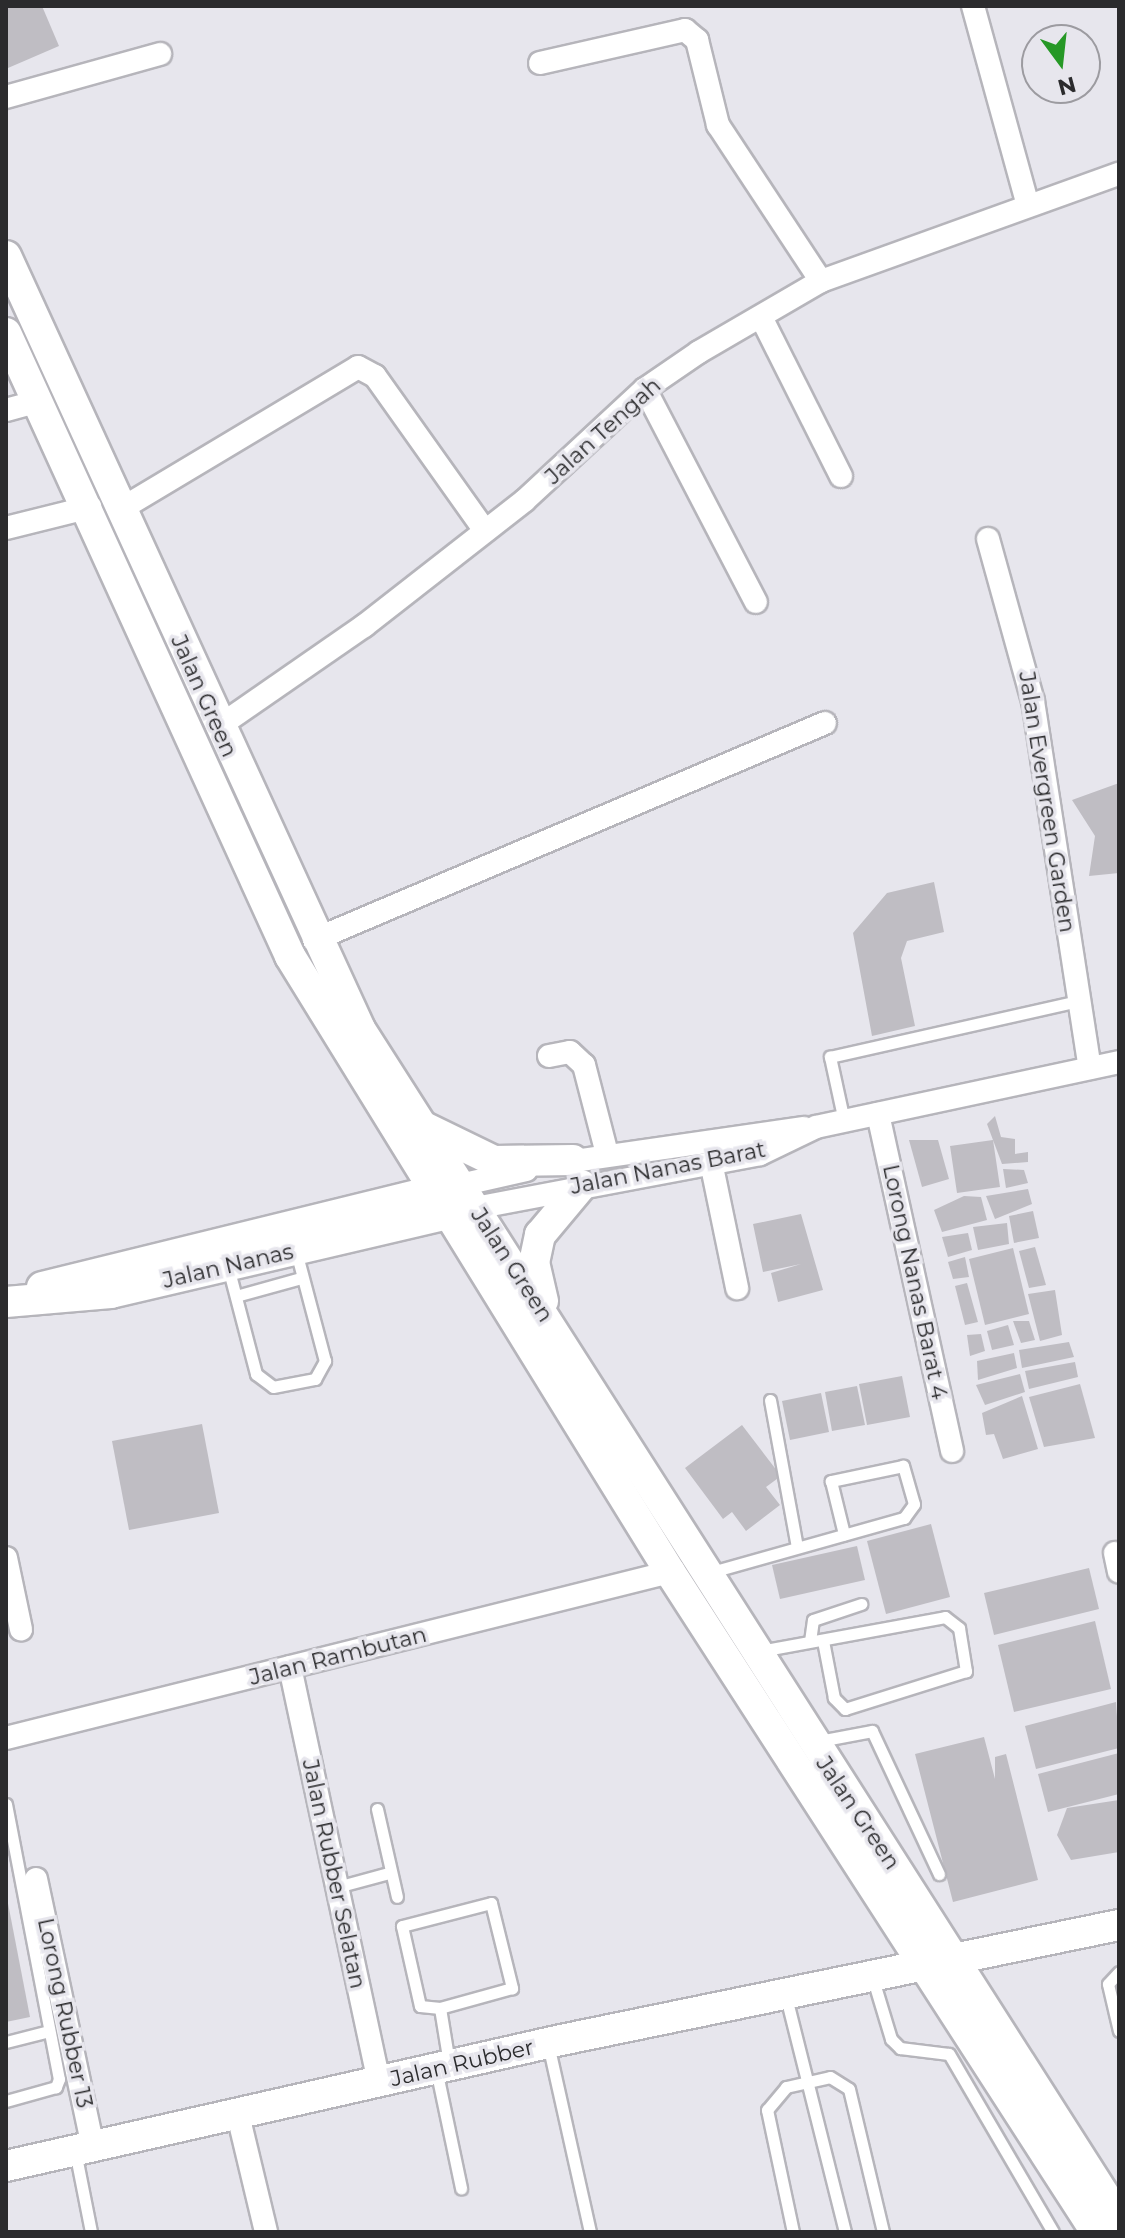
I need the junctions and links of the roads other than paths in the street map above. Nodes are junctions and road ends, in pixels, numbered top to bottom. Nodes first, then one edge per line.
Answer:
1 (973, 6) edge
2 (160, 54) dead end
3 (540, 63) dead end
4 (6, 97) edge
5 (1119, 174) edge
6 (1027, 202) junction
7 (6, 256) edge
8 (821, 281) junction
9 (761, 317) junction
10 (6, 333) edge
11 (645, 389) junction
12 (39, 401) junction
13 (6, 410) edge
14 (841, 476) dead end
15 (90, 507) junction
16 (121, 509) junction
17 (6, 528) edge
18 (485, 531) junction
19 (988, 539) dead end
20 (756, 602) dead end
21 (825, 723) dead end
22 (218, 727) junction
23 (314, 940) junction
24 (1079, 1001) junction
25 (549, 1056) dead end
26 (1119, 1062) edge
27 (1090, 1068) junction
28 (878, 1114) junction
29 (844, 1121) junction
30 (420, 1125) junction
31 (816, 1127) junction
32 (607, 1154) junction
33 (711, 1162) junction
34 (578, 1172) junction
35 (454, 1199) junction
36 (299, 1264) junction
37 (228, 1266) junction
38 (737, 1288) dead end
39 (236, 1296) junction
40 (6, 1300) edge
41 (546, 1316) junction
42 (770, 1400) dead end
43 (952, 1451) dead end
44 (844, 1534) junction
45 (797, 1547) junction
46 (6, 1558) edge
47 (670, 1572) junction
48 (704, 1574) junction
49 (861, 1604) dead end
50 (21, 1629) dead end
51 (817, 1641) junction
52 (755, 1653) junction
53 (290, 1667) junction
54 (6, 1738) edge
55 (811, 1744) junction
56 (6, 1804) edge
57 (377, 1809) dead end
58 (10, 1849) edge
59 (389, 1873) junction
60 (939, 1874) dead end
61 (36, 1879) dead end
62 (337, 1887) junction
63 (397, 1897) dead end
64 (1119, 1925) edge
65 (955, 1956) junction
66 (920, 1964) junction
67 (1119, 1972) edge
68 (872, 1975) junction
69 (785, 1993) junction
70 (440, 2008) junction
71 (49, 2031) junction
72 (1119, 2031) edge
73 (6, 2042) edge
74 (548, 2043) junction
75 (442, 2067) junction
76 (807, 2079) junction
77 (379, 2082) junction
78 (6, 2101) edge
79 (238, 2115) junction
80 (84, 2149) junction
81 (6, 2166) edge
82 (461, 2188) dead end
83 (1119, 2218) edge
84 (91, 2232) edge
85 (266, 2232) edge
86 (590, 2232) edge
87 (793, 2232) edge
88 (845, 2232) edge
89 (883, 2232) edge
90 (1053, 2232) edge
91 (1096, 2232) edge

1 - 6 street
2 - 4 street
3 - 8 street
5 - 6 street, Jalan Tengah
6 - 8 street, Jalan Tengah
7 - 16 main road, Jalan Green
8 - 9 street, Jalan Tengah
9 - 11 street, Jalan Tengah
9 - 14 street
10 - 12 main road, Jalan Green
11 - 18 street, Jalan Tengah
11 - 20 street
12 - 13 street
12 - 15 main road, Jalan Green
15 - 17 street
15 - 35 main road, Jalan Green
16 - 18 street
16 - 22 main road, Jalan Green
18 - 22 street, Jalan Tengah
19 - 24 street, Jalan Evergreen Garden
21 - 23 street
22 - 23 main road, Jalan Green
23 - 30 main road, Jalan Green
24 - 27 street, Jalan Evergreen Garden
24 - 29 lane
25 - 32 street
26 - 27 street, Jalan Nanas Barat
27 - 28 street, Jalan Nanas Barat
28 - 29 street, Jalan Nanas Barat
28 - 43 street, Lorong Nanas Barat 4
29 - 31 street, Jalan Nanas Barat
30 - 34 main road
30 - 35 main road, Jalan Green
31 - 32 street
31 - 33 street, Jalan Nanas Barat
32 - 34 street
33 - 34 street, Jalan Nanas Barat
33 - 38 street
34 - 35 street
34 - 41 main road
35 - 36 main road, Jalan Nanas
35 - 40 main road, Jalan Nanas
35 - 41 main road, Jalan Green
35 - 47 main road, Jalan Green
36 - 37 main road, Jalan Nanas
36 - 39 lane
36 - 39 lane
37 - 39 lane
37 - 40 main road, Jalan Nanas
41 - 48 main road, Jalan Green
42 - 45 lane
44 - 44 lane
44 - 45 lane
45 - 48 lane
46 - 50 street
47 - 53 street, Jalan Rambutan
47 - 66 main road, Jalan Green
48 - 52 main road, Jalan Green
49 - 51 lane
51 - 51 lane
51 - 52 lane
52 - 55 main road, Jalan Green
53 - 54 street, Jalan Rambutan
53 - 62 street, Jalan Rubber Selatan
55 - 60 lane
55 - 65 main road, Jalan Green
56 - 58 lane
57 - 59 lane
58 - 71 lane
59 - 62 lane
59 - 63 lane
61 - 80 street, Lorong Rubber 13
62 - 77 street, Jalan Rubber Selatan
64 - 65 main road, Jalan Rubber
65 - 66 main road, Jalan Rubber
65 - 83 main road, Jalan Green
66 - 68 main road, Jalan Rubber
66 - 91 main road, Jalan Green
67 - 72 lane
68 - 69 main road, Jalan Rubber
68 - 90 lane
69 - 74 main road, Jalan Rubber
69 - 76 lane
70 - 70 lane
70 - 75 lane
71 - 73 lane
71 - 78 lane
74 - 75 main road, Jalan Rubber
74 - 86 lane
75 - 77 main road, Jalan Rubber
75 - 82 lane
76 - 87 lane
76 - 88 lane
76 - 89 lane
77 - 79 main road, Jalan Rubber
79 - 80 main road, Jalan Rubber
79 - 85 street
80 - 81 main road, Jalan Rubber
80 - 84 lane

